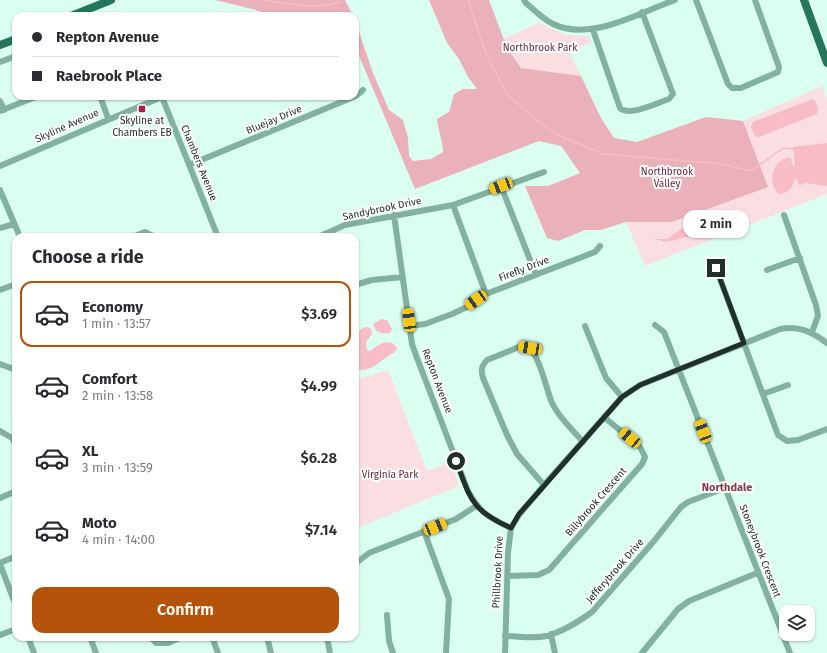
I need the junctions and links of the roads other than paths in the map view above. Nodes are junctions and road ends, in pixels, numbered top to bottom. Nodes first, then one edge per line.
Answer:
1 (111, 0) edge
2 (524, 0) edge
3 (675, 0) edge
4 (696, 0) edge
5 (755, 0) edge
6 (804, 0) edge
7 (81, 12) edge
8 (642, 12) junction
9 (593, 30) junction
10 (12, 40) edge
11 (0, 45) edge
12 (12, 58) edge
13 (0, 62) edge
14 (827, 63) edge
15 (363, 90) dead end
16 (359, 95) edge
17 (0, 100) edge
18 (28, 100) edge
19 (101, 100) edge
20 (153, 100) edge
21 (165, 100) edge
22 (349, 100) edge
23 (2, 110) edge
24 (108, 118) junction
25 (189, 165) junction
26 (0, 166) edge
27 (544, 172) dead end
28 (501, 186) junction
29 (0, 190) edge
30 (452, 205) junction
31 (394, 215) junction
32 (784, 215) dead end
33 (14, 224) junction
34 (0, 228) edge
35 (18, 233) edge
36 (216, 233) edge
37 (327, 233) edge
38 (600, 246) dead end
39 (800, 258) junction
40 (716, 268) dead end
41 (767, 270) dead end
42 (536, 275) junction
43 (403, 277) junction
44 (359, 284) edge
45 (12, 286) edge
46 (0, 290) edge
47 (486, 294) junction
48 (655, 325) dead end
49 (410, 326) junction
50 (585, 326) dead end
51 (812, 332) junction
52 (744, 343) junction
53 (827, 343) edge
54 (0, 364) edge
55 (12, 368) edge
56 (679, 369) junction
57 (788, 385) dead end
58 (762, 394) junction
59 (622, 397) junction
60 (604, 417) junction
61 (827, 429) edge
62 (0, 431) edge
63 (12, 438) edge
64 (583, 442) junction
65 (544, 485) junction
66 (724, 488) junction
67 (12, 493) edge
68 (0, 498) edge
69 (476, 506) junction
70 (511, 528) junction
71 (424, 531) junction
72 (12, 558) edge
73 (359, 561) edge
74 (0, 563) edge
75 (757, 573) junction
76 (508, 576) junction
77 (12, 595) edge
78 (387, 615) dead end
79 (12, 630) edge
80 (551, 634) junction
81 (0, 635) edge
82 (505, 636) junction
83 (30, 641) edge
84 (92, 641) edge
85 (154, 641) edge
86 (173, 641) edge
87 (214, 641) edge
88 (268, 641) edge
89 (328, 641) edge
90 (34, 653) edge
91 (96, 653) edge
92 (218, 653) edge
93 (271, 653) edge
94 (330, 653) edge
95 (393, 653) edge
96 (446, 653) edge
97 (505, 653) edge
98 (555, 653) edge
99 (642, 653) edge
100 (790, 653) edge

1 - 7 main road
2 - 9 street
3 - 8 street
4 - 5 street
6 - 14 main road
8 - 9 street
8 - 9 street
10 - 11 main road
12 - 13 street
15 - 16 street, Bluejay Drive
17 - 23 street
18 - 23 street
19 - 24 street
20 - 24 street, Skyline Avenue
21 - 25 street, Chambers Avenue
22 - 25 street, Bluejay Drive
24 - 26 street, Skyline Avenue
25 - 36 street, Chambers Avenue
27 - 28 street, Sandybrook Drive
28 - 30 street, Sandybrook Drive
28 - 42 street
29 - 33 street
30 - 31 street, Sandybrook Drive
30 - 47 street
31 - 37 street, Sandybrook Drive
31 - 43 street, Repton Avenue
32 - 39 street
33 - 34 street
33 - 35 street
38 - 42 street, Firefly Drive
39 - 41 street
39 - 51 street
40 - 52 street
42 - 47 street, Firefly Drive
43 - 44 street
43 - 49 street, Repton Avenue
45 - 46 street
47 - 49 street, Firefly Drive
48 - 56 street, Stoneybrook Crescent
49 - 69 street, Repton Avenue
50 - 59 street
51 - 52 street, Phillbrook Drive
51 - 53 street, Phillbrook Drive
52 - 56 street, Phillbrook Drive
52 - 58 street
54 - 55 street
56 - 59 street, Phillbrook Drive
56 - 66 street, Stoneybrook Crescent
57 - 58 street
58 - 61 street
59 - 60 street, Phillbrook Drive
60 - 64 street, Phillbrook Drive
60 - 76 street, Billybrook Crescent
62 - 63 street
64 - 65 street, Phillbrook Drive
64 - 65 street
65 - 70 street, Phillbrook Drive
66 - 75 street, Stoneybrook Crescent
66 - 80 street, Jefferybrook Drive
67 - 68 street
69 - 70 street, Repton Avenue
69 - 71 street
70 - 76 street, Phillbrook Drive
71 - 73 street
71 - 96 street
72 - 74 street
74 - 77 street
75 - 99 street
75 - 100 street, Stoneybrook Crescent
76 - 82 street, Phillbrook Drive
78 - 95 street
79 - 81 street
80 - 82 street, Jefferybrook Drive
80 - 98 street
82 - 97 street, Phillbrook Drive
83 - 90 street
84 - 91 street
85 - 86 street
87 - 92 street
88 - 93 street
89 - 94 street

